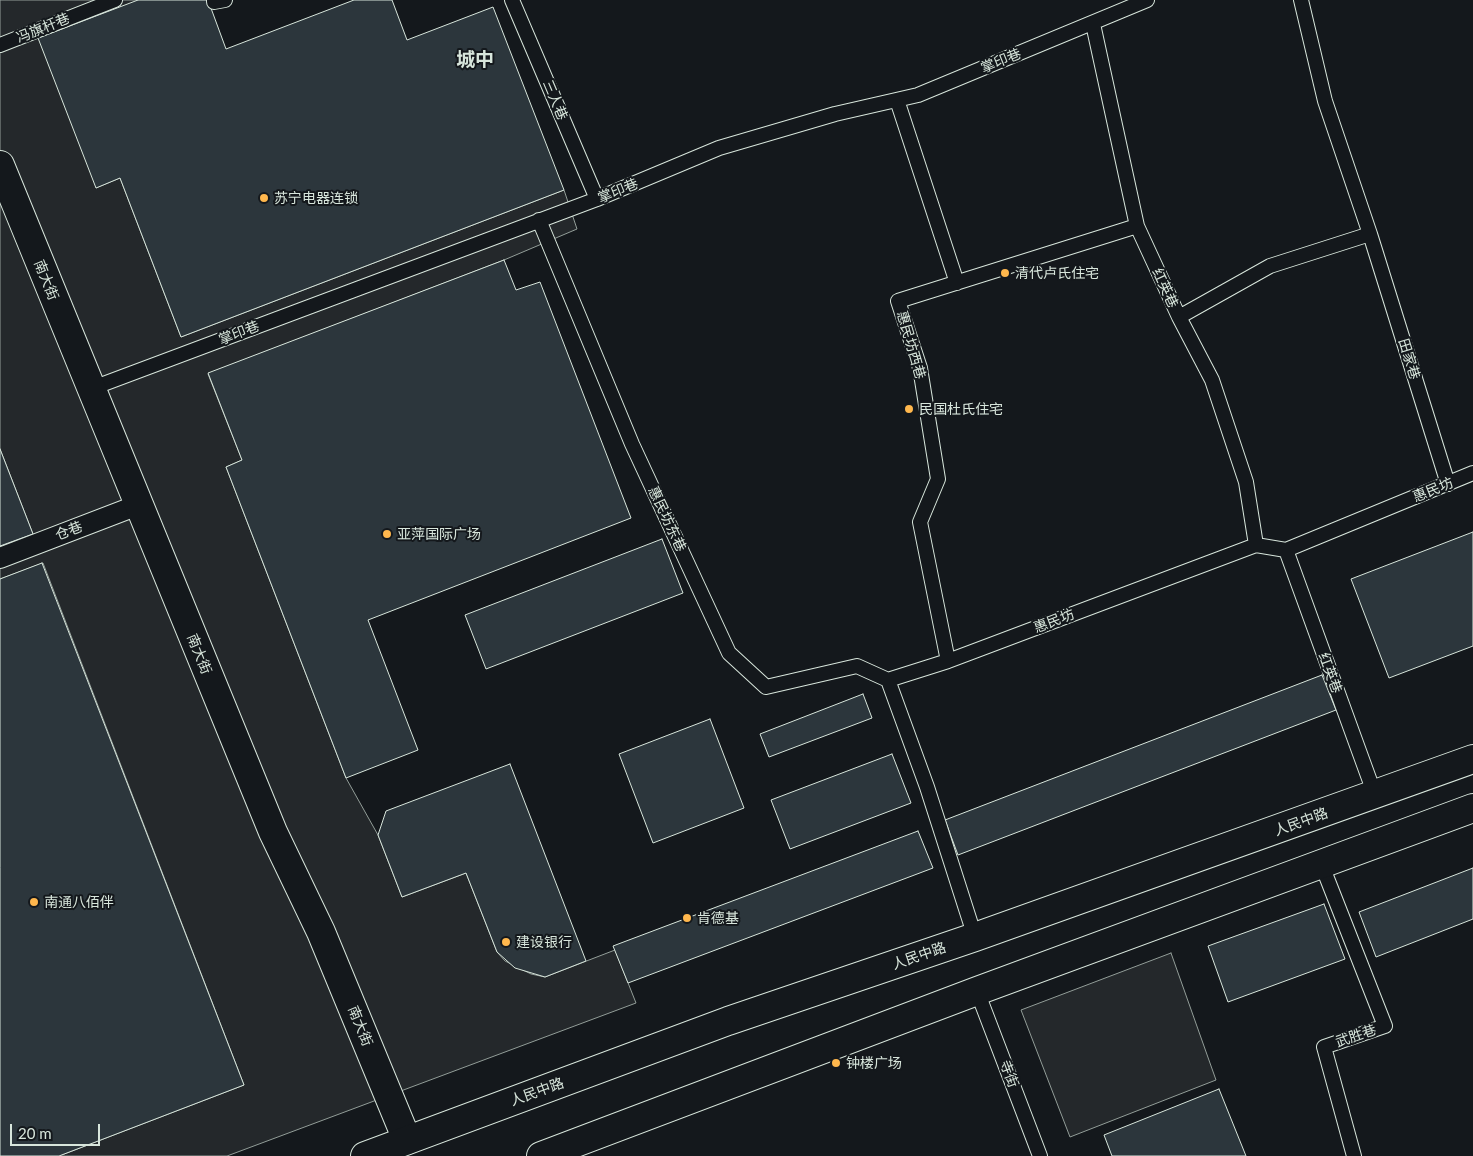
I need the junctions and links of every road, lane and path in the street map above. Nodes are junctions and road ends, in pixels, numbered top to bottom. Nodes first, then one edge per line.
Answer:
1 (114, 0) edge
2 (214, 0) edge
3 (225, 0) edge
4 (512, 0) edge
5 (1147, 0) edge
6 (1301, 0) edge
7 (1093, 24) junction
8 (0, 45) edge
9 (897, 100) junction
10 (0, 165) edge
11 (597, 200) junction
12 (539, 220) junction
13 (1137, 226) junction
14 (1370, 234) junction
15 (957, 283) junction
16 (1179, 317) junction
17 (90, 389) junction
18 (1473, 473) edge
19 (1448, 484) junction
20 (138, 505) junction
21 (1256, 545) junction
22 (1286, 550) junction
23 (0, 558) edge
24 (948, 661) junction
25 (888, 680) junction
26 (1473, 760) edge
27 (1375, 795) junction
28 (1473, 808) edge
29 (1322, 863) junction
30 (975, 937) junction
31 (977, 991) junction
32 (407, 1140) junction
33 (365, 1156) edge
34 (541, 1156) edge
35 (1040, 1156) edge
36 (1354, 1156) edge

1 - 8 lane, 冯旗杆巷
2 - 3 lane
4 - 11 lane, 三人巷
5 - 7 lane, 掌印巷
6 - 14 lane, 田家巷
7 - 9 lane, 掌印巷
7 - 13 lane, 红英巷
9 - 11 lane, 掌印巷
9 - 15 lane
10 - 17 main road, 南大街
11 - 12 lane, 掌印巷
12 - 17 lane, 掌印巷
12 - 25 lane, 惠民坊东巷
13 - 15 lane, 惠民坊西巷
13 - 16 lane, 红英巷
14 - 16 lane
14 - 19 lane, 田家巷
15 - 24 lane, 惠民坊西巷
16 - 21 lane, 红英巷
17 - 20 main road, 南大街
18 - 19 lane, 惠民坊
19 - 22 lane, 惠民坊
20 - 23 street, 仓巷
20 - 32 main road, 南大街
21 - 22 lane
21 - 24 lane, 惠民坊
22 - 27 lane, 红英巷
24 - 25 lane, 惠民坊
25 - 30 lane
26 - 27 main road, 人民中路
27 - 30 main road, 人民中路
28 - 29 main road
29 - 31 main road
29 - 36 lane, 武胜巷
30 - 32 main road, 人民中路
31 - 34 main road
31 - 35 lane, 寺街
32 - 33 main road, 人民中路

